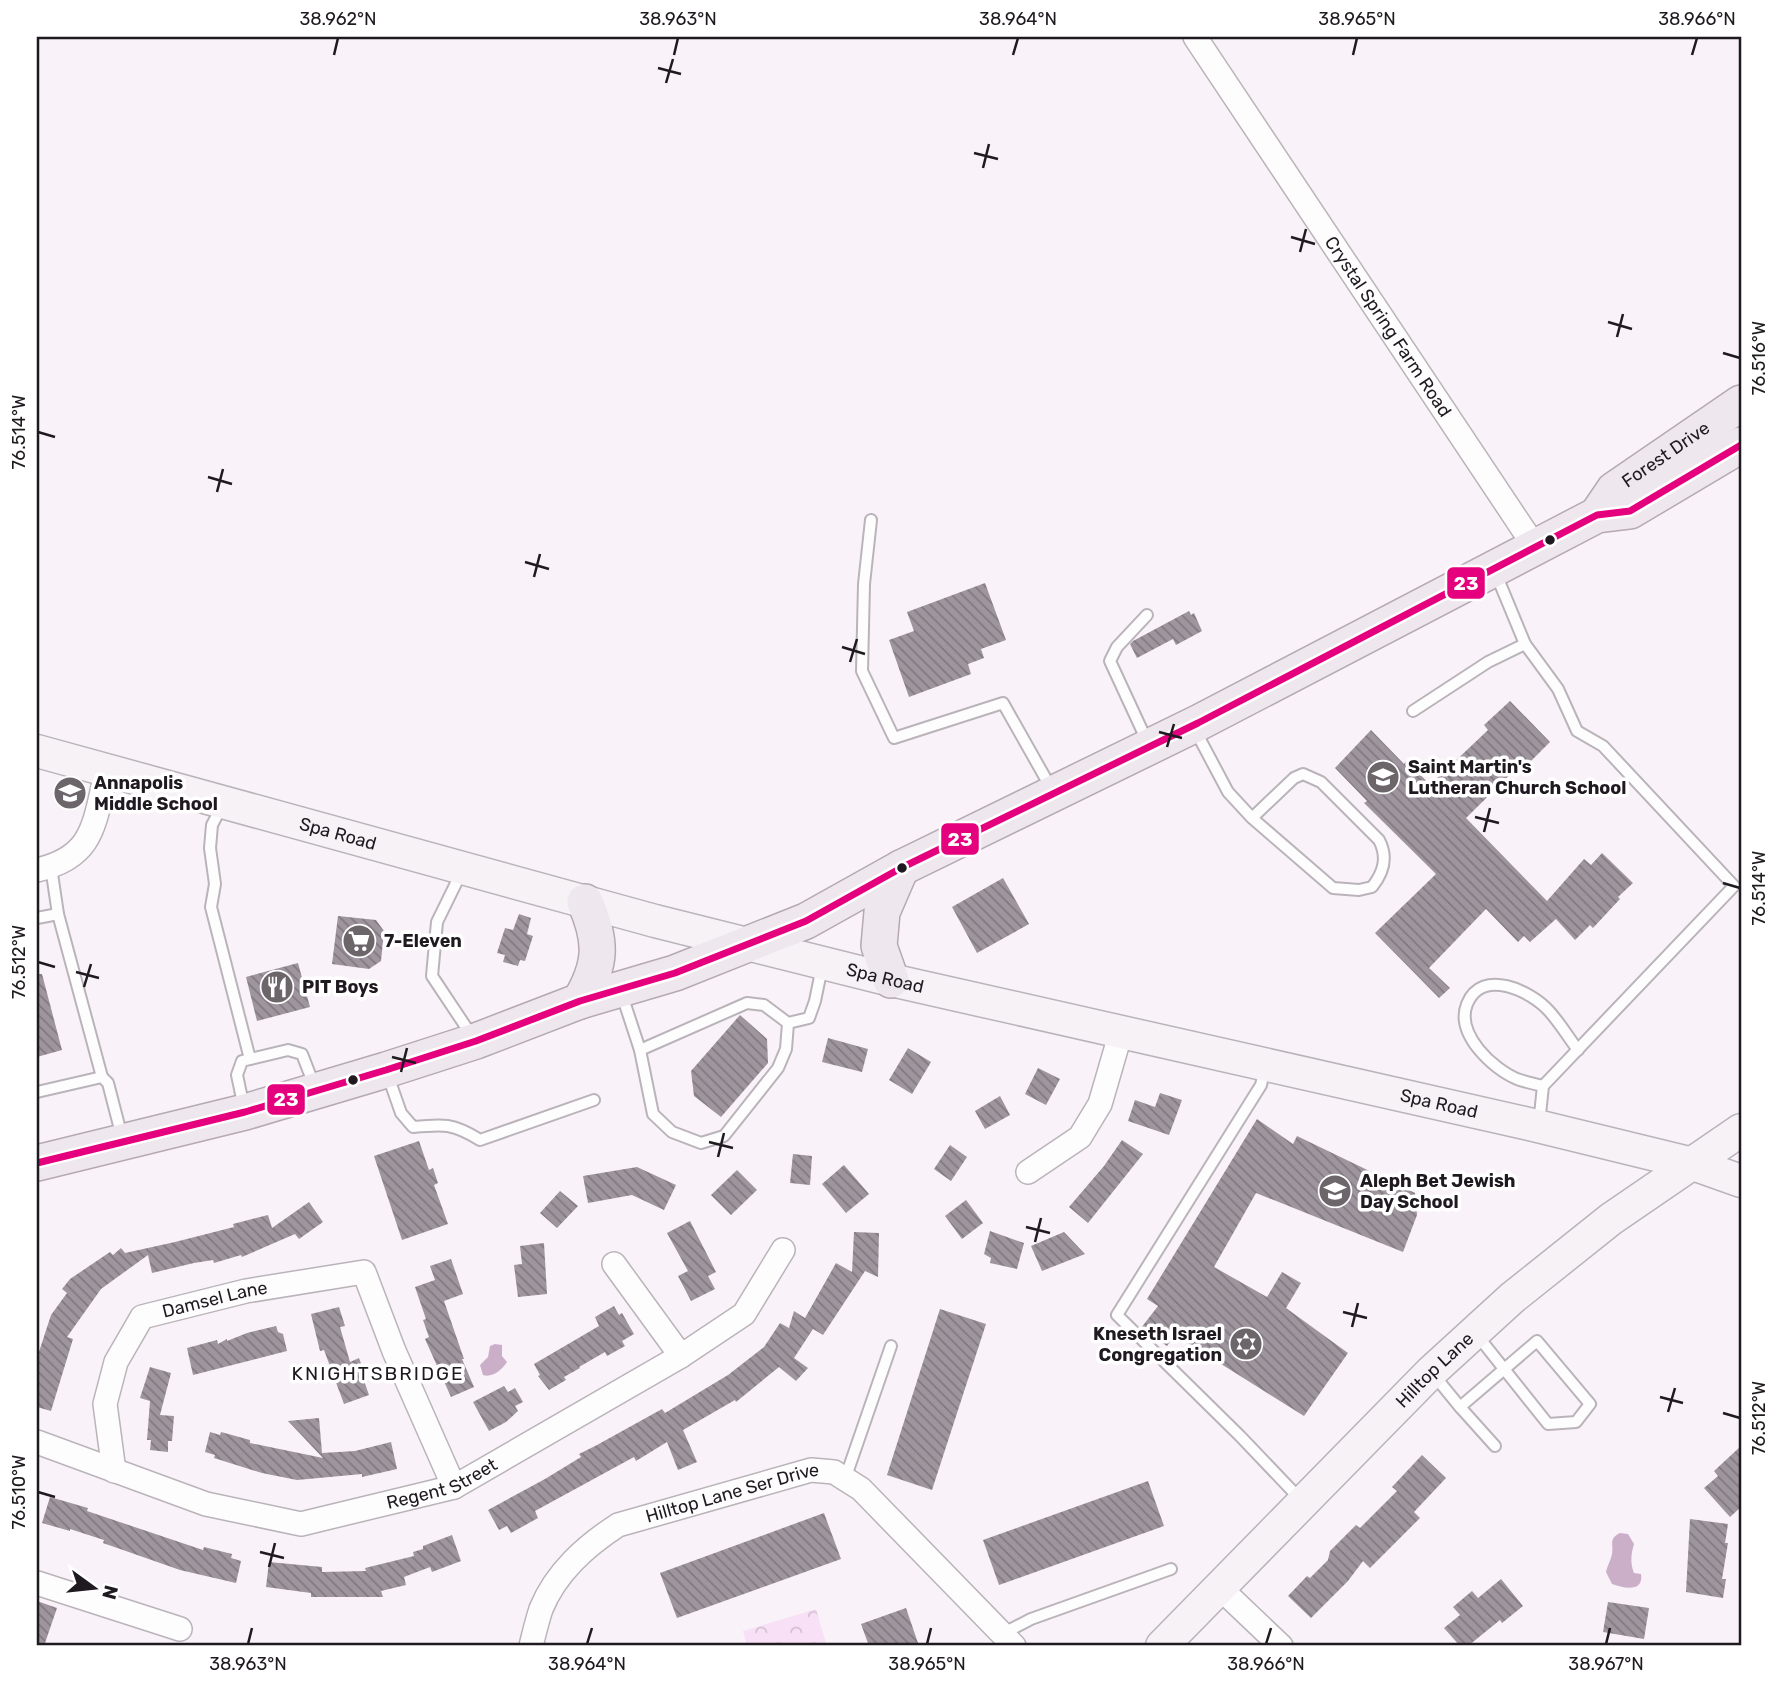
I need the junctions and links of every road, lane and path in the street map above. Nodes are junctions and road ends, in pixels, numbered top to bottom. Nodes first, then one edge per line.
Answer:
1 (1195, 37) edge
2 (1741, 403) edge
3 (1741, 445) edge
4 (1597, 515) junction
5 (871, 520) dead end
6 (1535, 547) junction
7 (1494, 568) junction
8 (1147, 615) dead end
9 (1525, 644) junction
10 (1413, 711) dead end
11 (1192, 726) junction
12 (1150, 747) junction
13 (37, 751) edge
14 (107, 770) junction
15 (1054, 793) junction
16 (224, 803) junction
17 (1252, 818) junction
18 (901, 868) junction
19 (44, 869) edge
20 (463, 869) junction
21 (1737, 885) edge
22 (585, 902) junction
23 (58, 914) junction
24 (37, 918) edge
25 (752, 943) junction
26 (823, 963) junction
27 (891, 980) junction
28 (620, 989) junction
29 (580, 1001) junction
30 (788, 1023) junction
31 (1121, 1032) junction
32 (476, 1041) junction
33 (640, 1050) junction
34 (1578, 1050) junction
35 (250, 1059) junction
36 (1266, 1065) junction
37 (386, 1070) junction
38 (102, 1077) junction
39 (1543, 1086) junction
40 (37, 1091) edge
41 (316, 1091) junction
42 (594, 1100) dead end
43 (245, 1112) junction
44 (1539, 1126) junction
45 (1741, 1129) edge
46 (124, 1143) junction
47 (37, 1164) edge
48 (1693, 1164) junction
49 (1028, 1172) dead end
50 (1741, 1181) edge
51 (783, 1250) dead end
52 (614, 1264) dead end
53 (1475, 1331) junction
54 (891, 1346) dead end
55 (681, 1356) junction
56 (1505, 1368) junction
57 (1431, 1372) junction
58 (1460, 1407) junction
59 (37, 1442) edge
60 (1495, 1446) dead end
61 (114, 1471) junction
62 (845, 1479) junction
63 (454, 1487) junction
64 (1303, 1502) junction
65 (1171, 1569) dead end
66 (37, 1583) edge
67 (1219, 1587) junction
68 (180, 1629) dead end
69 (1008, 1640) edge
70 (531, 1646) edge
71 (1162, 1646) edge
72 (1281, 1646) edge

1 - 6 street, Crystal Spring Farm Road
2 - 4 main road, Forest Drive
3 - 4 main road, Forest Drive
4 - 6 main road, Forest Drive
5 - 15 lane
6 - 7 main road, Forest Drive
7 - 9 lane
7 - 11 main road, Forest Drive
8 - 12 lane
9 - 10 lane
9 - 21 lane
11 - 12 main road, Forest Drive
11 - 17 lane
12 - 15 main road, Forest Drive
13 - 14 street, Spa Road
14 - 16 street, Spa Road
14 - 19 street
15 - 18 main road, Forest Drive
16 - 20 street, Spa Road
16 - 35 lane
17 - 17 lane
18 - 25 main road, Forest Drive
18 - 27 main road
19 - 23 lane
20 - 22 street, Spa Road
20 - 32 lane
21 - 34 lane
22 - 25 street, Spa Road
22 - 29 main road
23 - 24 lane
23 - 38 lane
25 - 26 street, Spa Road
25 - 28 main road, Forest Drive
26 - 27 street, Spa Road
26 - 30 lane
27 - 31 street, Spa Road
28 - 29 main road, Forest Drive
28 - 33 lane
29 - 32 main road, Forest Drive
30 - 33 lane
30 - 33 lane
31 - 36 street, Spa Road
31 - 49 street
32 - 37 main road, Forest Drive
34 - 39 lane
34 - 39 lane
35 - 41 lane
35 - 43 lane
36 - 44 street, Spa Road
36 - 64 lane
37 - 41 main road, Forest Drive
37 - 42 lane
38 - 40 lane
38 - 46 lane
39 - 44 lane
41 - 43 main road, Forest Drive
43 - 46 main road, Forest Drive
44 - 48 street, Spa Road
45 - 48 street, Hilltop Lane
46 - 47 main road, Forest Drive
48 - 50 street, Spa Road
48 - 53 street, Hilltop Lane
51 - 55 street, Regent Street
52 - 55 street
53 - 56 lane
53 - 57 street, Hilltop Lane
54 - 62 lane
55 - 63 street, Regent Street
56 - 56 lane
56 - 58 lane
57 - 58 lane
57 - 64 street, Hilltop Lane
58 - 60 lane
59 - 61 street, Regent Street
61 - 63 street, Regent Street
61 - 63 street, Damsel Lane
62 - 69 street, Hilltop Lane Ser Drive
62 - 70 street, Hilltop Lane Ser Drive
64 - 67 street, Hilltop Lane
65 - 69 lane
66 - 68 street
67 - 71 street, Hilltop Lane
67 - 72 street

